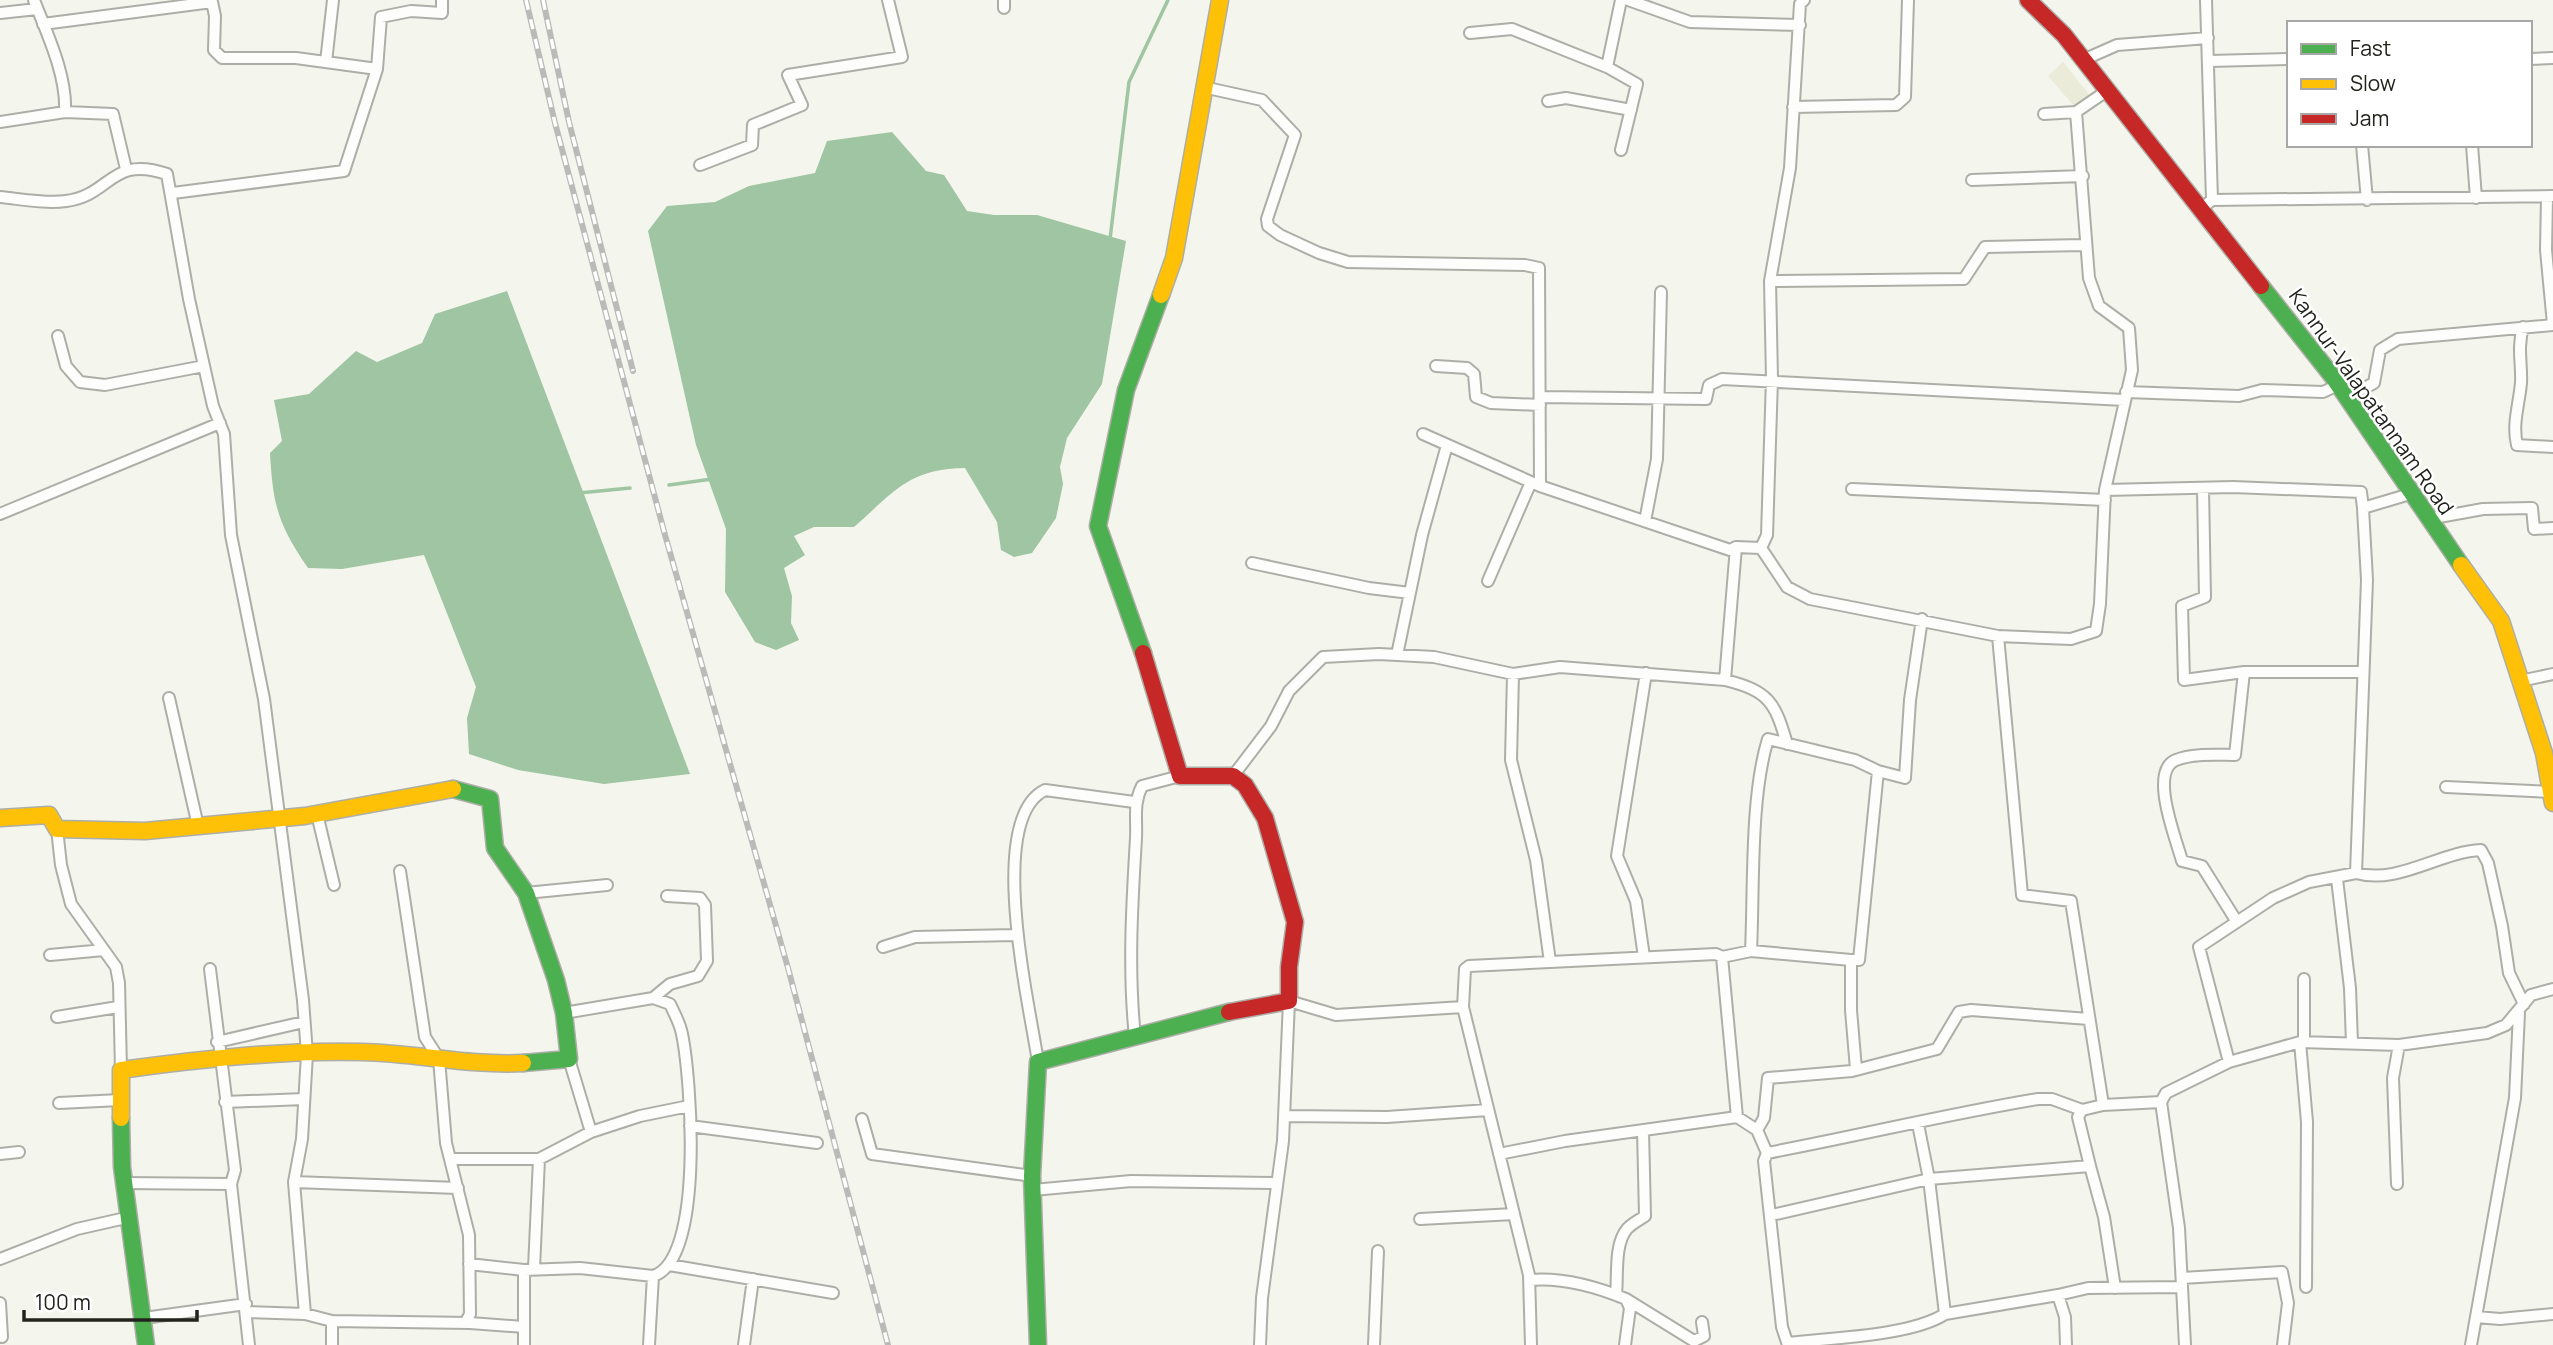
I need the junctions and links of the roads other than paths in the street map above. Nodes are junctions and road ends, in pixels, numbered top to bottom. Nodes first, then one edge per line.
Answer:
1 (333, 0) edge
2 (442, 0) edge
3 (888, 0) edge
4 (1220, 0) edge
5 (1620, 0) edge
6 (1628, 0) edge
7 (1804, 0) edge
8 (1908, 0) edge
9 (2028, 0) edge
10 (2206, 0) edge
11 (212, 1) edge
12 (35, 4) edge
13 (0, 13) edge
14 (43, 24) junction
15 (1800, 25) junction
16 (1470, 33) dead end
17 (2208, 38) junction
18 (2553, 58) edge
19 (2532, 59) edge
20 (2084, 60) junction
21 (2287, 60) edge
22 (2209, 61) junction
23 (326, 62) junction
24 (1607, 67) junction
25 (377, 69) junction
26 (1203, 87) junction
27 (2108, 90) junction
28 (1548, 101) dead end
29 (1793, 107) junction
30 (1631, 110) junction
31 (65, 112) junction
32 (2076, 112) junction
33 (2043, 114) dead end
34 (0, 122) edge
35 (2362, 147) edge
36 (2472, 147) edge
37 (1621, 150) dead end
38 (700, 165) dead end
39 (125, 169) junction
40 (2083, 176) junction
41 (1972, 180) dead end
42 (173, 193) junction
43 (0, 197) edge
44 (2550, 197) edge
45 (2476, 198) junction
46 (2367, 200) junction
47 (2207, 204) junction
48 (2084, 245) junction
49 (1770, 281) junction
50 (1661, 292) dead end
51 (2553, 324) edge
52 (2523, 327) junction
53 (58, 337) dead end
54 (204, 366) junction
55 (1436, 366) dead end
56 (1772, 379) junction
57 (2343, 391) junction
58 (2125, 396) junction
59 (1658, 400) junction
60 (1540, 401) junction
61 (220, 423) junction
62 (1423, 434) dead end
63 (1447, 445) junction
64 (2553, 447) edge
65 (1536, 484) junction
66 (1852, 489) dead end
67 (2203, 489) junction
68 (2410, 494) junction
69 (2105, 495) junction
70 (2363, 508) junction
71 (0, 514) edge
72 (2428, 519) junction
73 (1645, 521) junction
74 (2553, 528) edge
75 (1736, 547) junction
76 (1761, 548) junction
77 (1252, 564) dead end
78 (1488, 581) dead end
79 (1410, 593) junction
80 (1922, 619) junction
81 (1998, 636) junction
82 (1397, 655) junction
83 (2244, 672) junction
84 (2362, 672) junction
85 (1646, 673) junction
86 (1513, 674) junction
87 (2553, 674) edge
88 (1725, 680) junction
89 (2521, 681) junction
90 (169, 698) dead end
91 (1787, 744) junction
92 (2548, 753) edge
93 (1878, 771) junction
94 (1180, 776) junction
95 (1233, 776) junction
96 (2446, 787) dead end
97 (2552, 797) edge
98 (1134, 802) junction
99 (317, 814) junction
100 (0, 818) edge
101 (278, 818) junction
102 (198, 826) junction
103 (57, 829) junction
104 (400, 871) dead end
105 (2356, 873) junction
106 (2337, 879) junction
107 (334, 885) dead end
108 (607, 885) dead end
109 (526, 894) junction
110 (667, 896) dead end
111 (2237, 922) junction
112 (1016, 935) junction
113 (883, 947) dead end
114 (104, 950) junction
115 (1751, 951) junction
116 (50, 955) dead end
117 (1644, 957) junction
118 (1722, 957) junction
119 (1851, 960) junction
120 (1550, 962) junction
121 (210, 969) dead end
122 (2304, 979) dead end
123 (2553, 989) edge
124 (653, 998) junction
125 (1289, 1001) junction
126 (118, 1007) junction
127 (1463, 1007) junction
128 (2521, 1008) junction
129 (564, 1013) junction
130 (57, 1017) dead end
131 (2089, 1018) junction
132 (304, 1022) junction
133 (1135, 1037) junction
134 (2302, 1042) junction
135 (2352, 1042) junction
136 (2399, 1045) junction
137 (218, 1049) junction
138 (306, 1054) junction
139 (439, 1059) junction
140 (569, 1059) junction
141 (1038, 1062) junction
142 (2229, 1062) junction
143 (1856, 1069) junction
144 (121, 1070) junction
145 (304, 1099) junction
146 (120, 1100) junction
147 (225, 1102) junction
148 (2161, 1102) junction
149 (59, 1103) dead end
150 (2103, 1105) junction
151 (689, 1106) junction
152 (1488, 1110) junction
153 (2082, 1111) junction
154 (1284, 1116) junction
155 (1737, 1117) junction
156 (862, 1119) dead end
157 (1918, 1124) junction
158 (690, 1126) junction
159 (1643, 1130) junction
160 (1757, 1130) junction
161 (591, 1132) junction
162 (817, 1143) dead end
163 (19, 1152) dead end
164 (1767, 1153) junction
165 (0, 1154) edge
166 (1499, 1154) junction
167 (450, 1159) junction
168 (539, 1159) junction
169 (2090, 1166) junction
170 (1929, 1179) junction
171 (295, 1182) junction
172 (1276, 1182) junction
173 (123, 1183) junction
174 (1033, 1183) junction
175 (230, 1184) junction
176 (2398, 1184) dead end
177 (458, 1188) junction
178 (1514, 1214) junction
179 (1772, 1215) junction
180 (130, 1217) junction
181 (1420, 1219) dead end
182 (1378, 1251) dead end
183 (0, 1259) edge
184 (468, 1264) junction
185 (669, 1265) junction
186 (529, 1269) junction
187 (653, 1276) junction
188 (753, 1279) junction
189 (1529, 1280) junction
190 (2182, 1282) junction
191 (2306, 1287) dead end
192 (2115, 1288) junction
193 (833, 1293) dead end
194 (2058, 1295) junction
195 (1621, 1297) junction
196 (0, 1303) edge
197 (246, 1308) junction
198 (305, 1314) junction
199 (1945, 1314) junction
200 (2553, 1314) edge
201 (2476, 1317) junction
202 (144, 1318) junction
203 (332, 1321) junction
204 (1702, 1322) dead end
205 (470, 1323) junction
206 (524, 1327) junction
207 (2, 1340) edge
208 (1788, 1344) edge
209 (146, 1345) edge
210 (248, 1345) edge
211 (332, 1345) edge
212 (524, 1345) edge
213 (649, 1345) edge
214 (744, 1345) edge
215 (1038, 1345) edge
216 (1260, 1345) edge
217 (1374, 1345) edge
218 (1531, 1345) edge
219 (1625, 1345) edge
220 (2066, 1345) edge
221 (2185, 1345) edge
222 (2283, 1345) edge
223 (2471, 1345) edge

1 - 23 street
2 - 25 street
3 - 38 street
4 - 26 street
5 - 24 street
6 - 15 street
7 - 15 street
8 - 29 street
9 - 20 street, Kannur-Valapatannam Road
10 - 17 street
11 - 14 street
11 - 23 street
12 - 13 street
12 - 14 street
14 - 31 street
15 - 29 street
16 - 24 street
17 - 20 street
17 - 22 street
18 - 19 street
20 - 27 street, Kannur-Valapatannam Road
21 - 22 street
22 - 47 street
23 - 25 street
24 - 30 street
25 - 42 street
26 - 60 street
26 - 94 street
27 - 32 street
27 - 47 street, Kannur-Valapatannam Road
28 - 30 street
29 - 49 street
30 - 37 street
31 - 34 street
31 - 39 street
32 - 33 street
32 - 40 street
35 - 46 street
36 - 45 street
39 - 42 street
39 - 43 street
40 - 41 street
40 - 48 street
42 - 54 street
44 - 45 street
44 - 51 street
45 - 46 street
46 - 47 street
47 - 57 street, Kannur-Valapatannam Road
48 - 49 street
48 - 58 street
49 - 56 street
50 - 59 street
51 - 52 street
52 - 57 street
52 - 64 street
53 - 54 street
54 - 61 street
55 - 60 street
56 - 58 street
56 - 59 street
56 - 76 street
57 - 58 street
57 - 68 street, Kannur-Valapatannam Road
58 - 69 street
59 - 60 street
59 - 73 street
60 - 65 street
61 - 71 street
61 - 101 street
62 - 63 street
63 - 65 street
63 - 79 street
65 - 73 street
65 - 78 street
66 - 69 street
67 - 69 street
67 - 70 street
67 - 83 street
68 - 70 street
68 - 72 street, Kannur-Valapatannam Road
69 - 81 street
70 - 84 street
72 - 74 street
72 - 89 street, Kannur-Valapatannam Road
73 - 75 street
75 - 76 street
75 - 88 street
76 - 80 street
77 - 79 street
79 - 82 street
80 - 81 street
80 - 93 street
81 - 131 street
82 - 86 street
82 - 95 street
83 - 84 street
83 - 111 street
84 - 105 street
85 - 86 street
85 - 88 street
85 - 117 street
86 - 120 street
87 - 89 street
88 - 91 street
89 - 92 street, Kannur-Valapatannam Road
90 - 102 street
91 - 93 street
91 - 115 street
92 - 97 street, Kannur-Valapatannam Road
93 - 119 street
94 - 95 street
94 - 98 street
95 - 125 street
96 - 97 street
98 - 112 street
98 - 133 street
99 - 101 street
99 - 107 street
99 - 109 street
100 - 103 street
101 - 102 street
101 - 132 street
102 - 103 street
103 - 114 street
104 - 139 street
105 - 106 street
105 - 128 street
106 - 111 street
106 - 135 street
108 - 109 street
109 - 129 street
110 - 124 street
111 - 142 street
112 - 113 street
112 - 141 street
114 - 116 street
114 - 126 street
115 - 118 street
115 - 119 street
117 - 118 street
117 - 120 street
118 - 155 street
119 - 143 street
120 - 127 street
121 - 137 street
122 - 134 street
123 - 128 street
124 - 129 street
124 - 151 street
125 - 127 street
125 - 133 street
125 - 154 street
126 - 130 street
126 - 144 street
127 - 152 street
128 - 136 street
128 - 201 street
129 - 140 street
131 - 143 street
131 - 150 street
132 - 137 street
132 - 138 street
133 - 141 street
134 - 135 street
134 - 142 street
134 - 191 street
135 - 136 street
136 - 176 street
137 - 138 street
137 - 144 street
137 - 147 street
138 - 139 street
138 - 145 street
139 - 140 street
139 - 167 street
140 - 161 street
141 - 174 street
142 - 148 street
143 - 160 street
144 - 146 street
145 - 147 street
145 - 171 street
146 - 149 street
146 - 173 street
147 - 175 street
148 - 150 street
148 - 190 street
150 - 153 street
151 - 158 street
151 - 161 street
152 - 154 street
152 - 166 street
153 - 157 street
153 - 169 street
154 - 172 street
155 - 159 street
155 - 160 street
156 - 174 street
157 - 164 street
157 - 170 street
158 - 162 street
158 - 185 street
159 - 166 street
159 - 195 street
160 - 164 street
161 - 168 street
163 - 165 street
164 - 179 street
166 - 178 street
167 - 168 street
167 - 177 street
168 - 186 street
169 - 170 street
169 - 192 street
170 - 179 street
170 - 199 street
171 - 177 street
171 - 198 street
172 - 174 street
172 - 216 street
173 - 175 street
173 - 180 street
174 - 215 street
175 - 197 street
177 - 184 street
178 - 181 street
178 - 189 street
179 - 208 street
180 - 183 street
180 - 202 street
182 - 217 street
184 - 186 street
184 - 205 street
185 - 187 street
185 - 188 street
186 - 187 street
186 - 206 street
187 - 213 street
188 - 193 street
188 - 214 street
189 - 195 street
189 - 218 street
190 - 192 street
190 - 221 street
190 - 222 street
192 - 194 street
194 - 199 street
194 - 220 street
195 - 204 street
195 - 219 street
196 - 207 street
197 - 198 street
197 - 202 street
197 - 210 street
198 - 203 street
199 - 208 street
200 - 201 street
201 - 223 street
202 - 209 street
203 - 205 street
203 - 211 street
205 - 206 street
206 - 212 street

